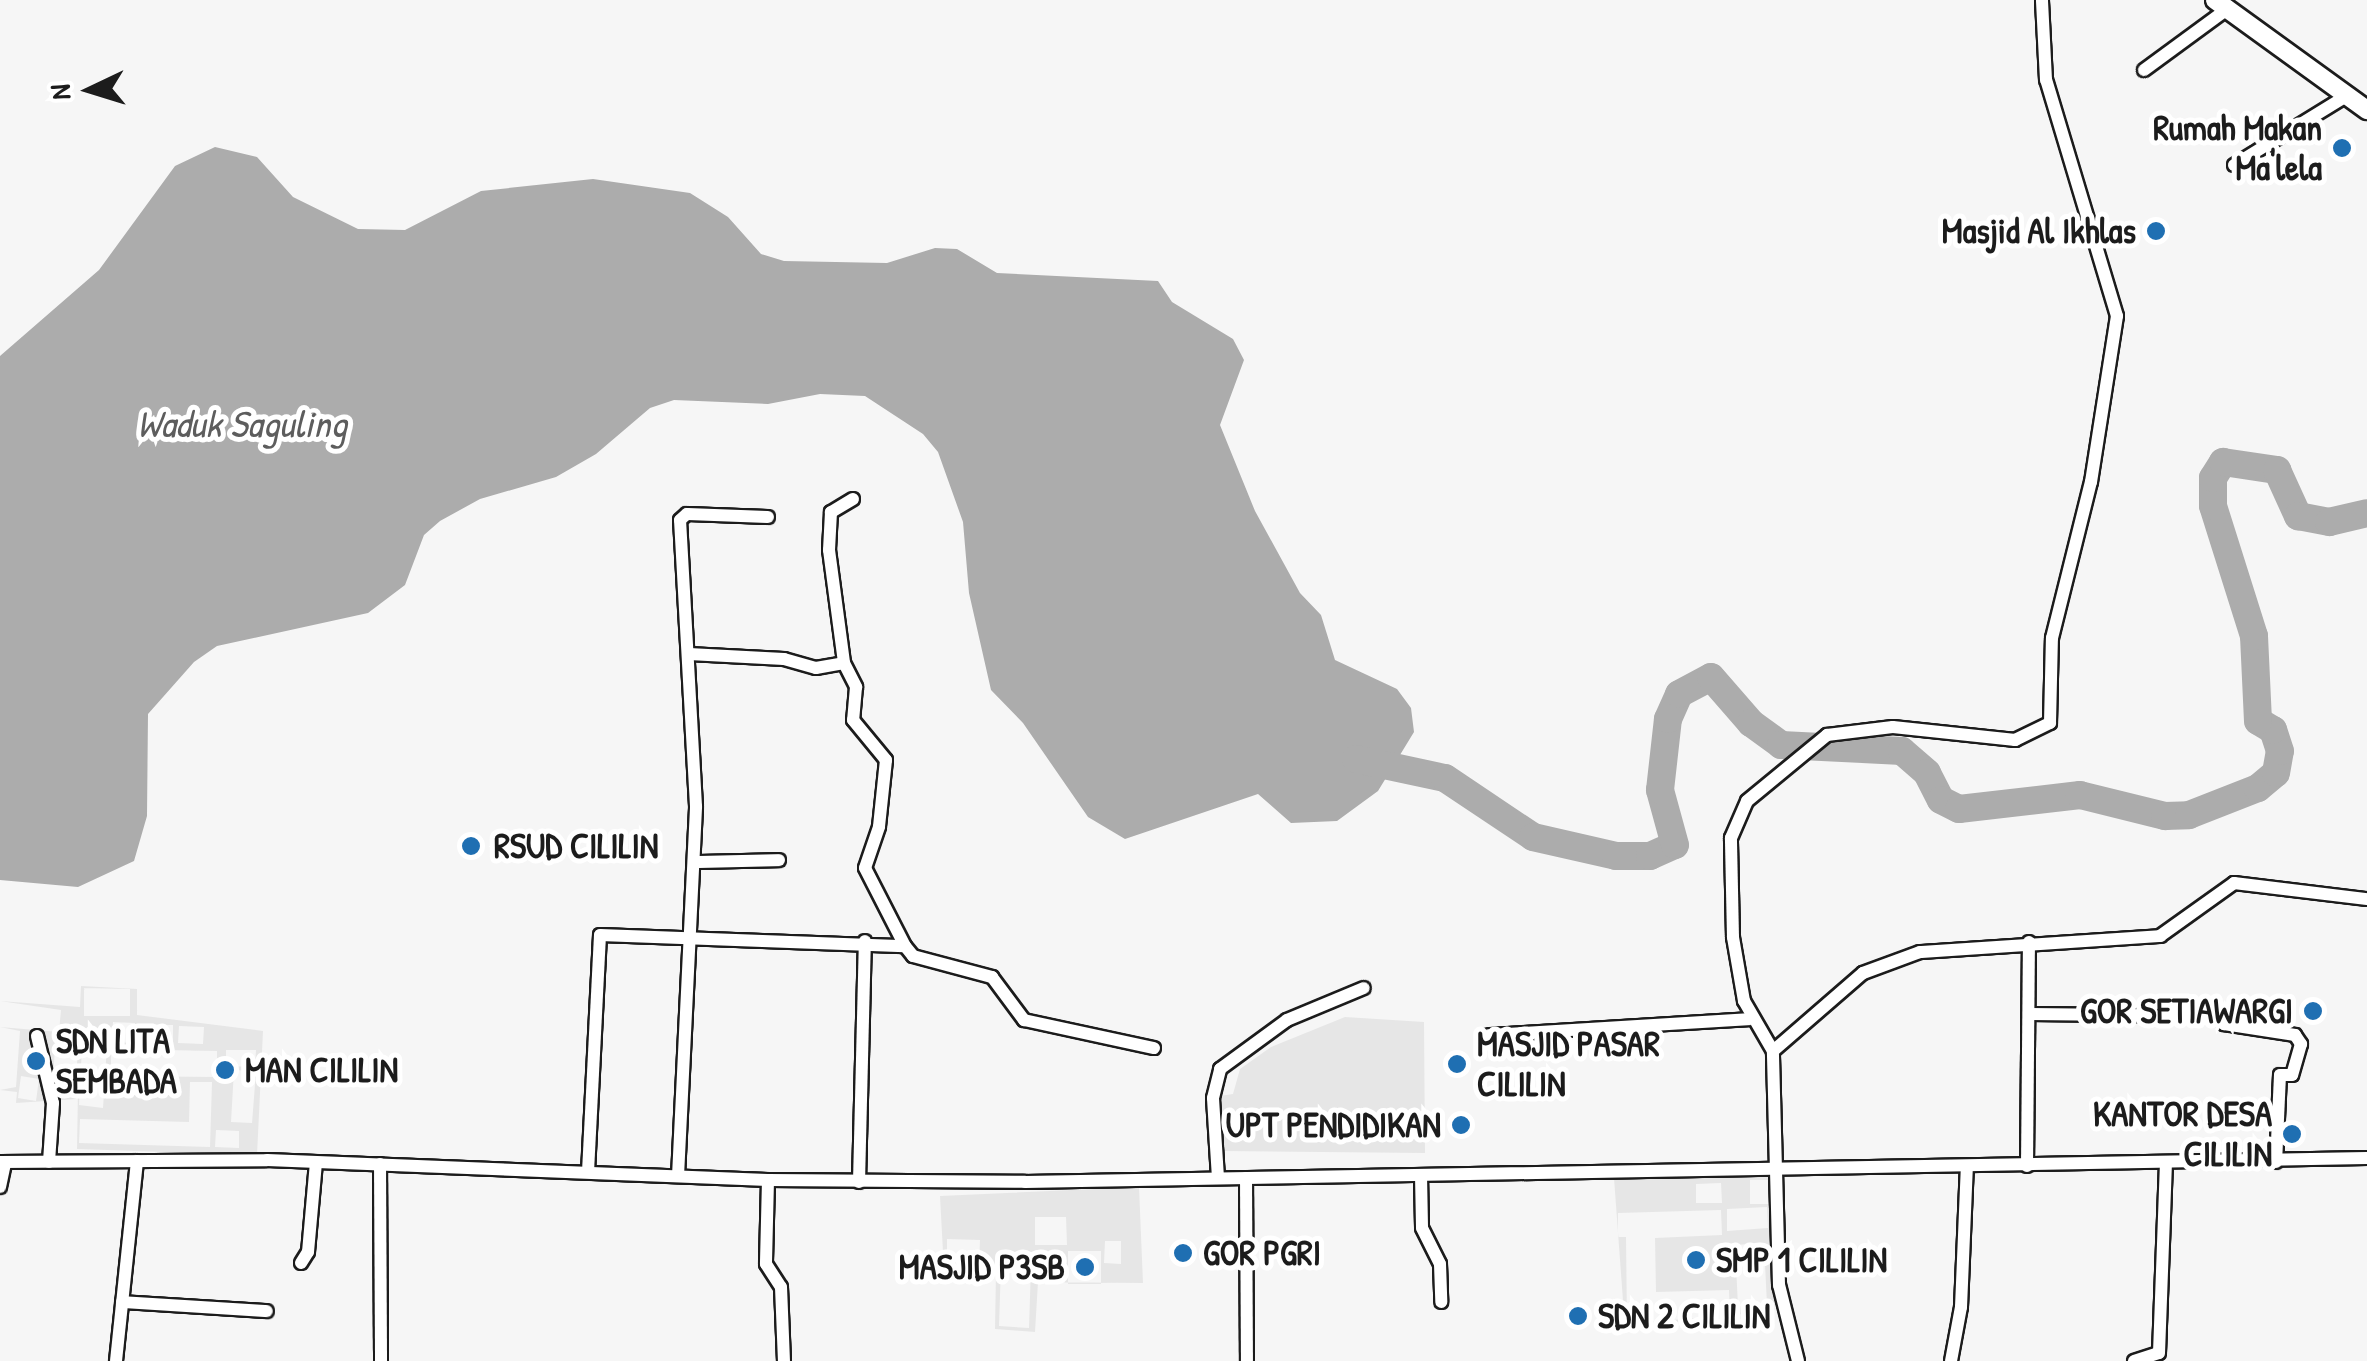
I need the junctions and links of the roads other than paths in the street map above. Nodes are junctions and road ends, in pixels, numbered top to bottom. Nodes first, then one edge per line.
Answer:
1 (2042, 0) edge
2 (2221, 5) edge
3 (2144, 70) dead end
4 (2360, 101) edge
5 (2234, 165) dead end
6 (853, 499) dead end
7 (768, 516) dead end
8 (689, 654) junction
9 (844, 663) junction
10 (779, 860) dead end
11 (694, 862) junction
12 (2367, 899) edge
13 (865, 941) junction
14 (2029, 942) junction
15 (688, 943) junction
16 (905, 946) junction
17 (1364, 988) dead end
18 (2030, 1014) junction
19 (1750, 1019) junction
20 (36, 1036) dead end
21 (1489, 1036) dead end
22 (1154, 1048) dead end
23 (1774, 1050) junction
24 (2367, 1158) edge
25 (137, 1161) junction
26 (3, 1162) edge
27 (48, 1162) junction
28 (316, 1162) junction
29 (2276, 1162) junction
30 (380, 1164) junction
31 (1781, 1166) junction
32 (1967, 1166) junction
33 (2027, 1166) junction
34 (2166, 1166) junction
35 (588, 1172) junction
36 (1421, 1175) junction
37 (678, 1176) junction
38 (1218, 1178) junction
39 (1246, 1178) junction
40 (768, 1180) junction
41 (859, 1182) junction
42 (0, 1187) edge
43 (301, 1262) dead end
44 (122, 1302) junction
45 (1441, 1302) dead end
46 (267, 1312) dead end
47 (116, 1361) edge
48 (381, 1361) edge
49 (784, 1361) edge
50 (1247, 1361) edge
51 (1798, 1361) edge
52 (1951, 1361) edge
53 (2134, 1361) edge

1 - 19 street
2 - 3 street
2 - 4 main road
4 - 5 street
6 - 9 street
7 - 8 street
8 - 9 street
8 - 11 street
9 - 16 street
10 - 11 street
11 - 15 street
12 - 14 street
13 - 15 street
13 - 16 street
13 - 41 street
14 - 18 street
14 - 23 street
15 - 35 street
15 - 37 street
16 - 22 street
17 - 38 street
18 - 29 street
18 - 33 street
19 - 21 street
19 - 23 street
20 - 27 street
23 - 31 street
24 - 29 street
25 - 27 street
25 - 28 street
25 - 44 street
26 - 27 street
26 - 42 street
28 - 30 street
28 - 43 street
29 - 34 street
30 - 35 street
30 - 48 street
31 - 32 street
31 - 36 street
31 - 51 street
32 - 33 street
32 - 52 street
33 - 34 street
34 - 53 street
35 - 37 street
36 - 39 street
36 - 45 street
37 - 40 street
38 - 39 street
38 - 41 street
39 - 50 street
40 - 41 street
40 - 49 street
44 - 46 street
44 - 47 street

